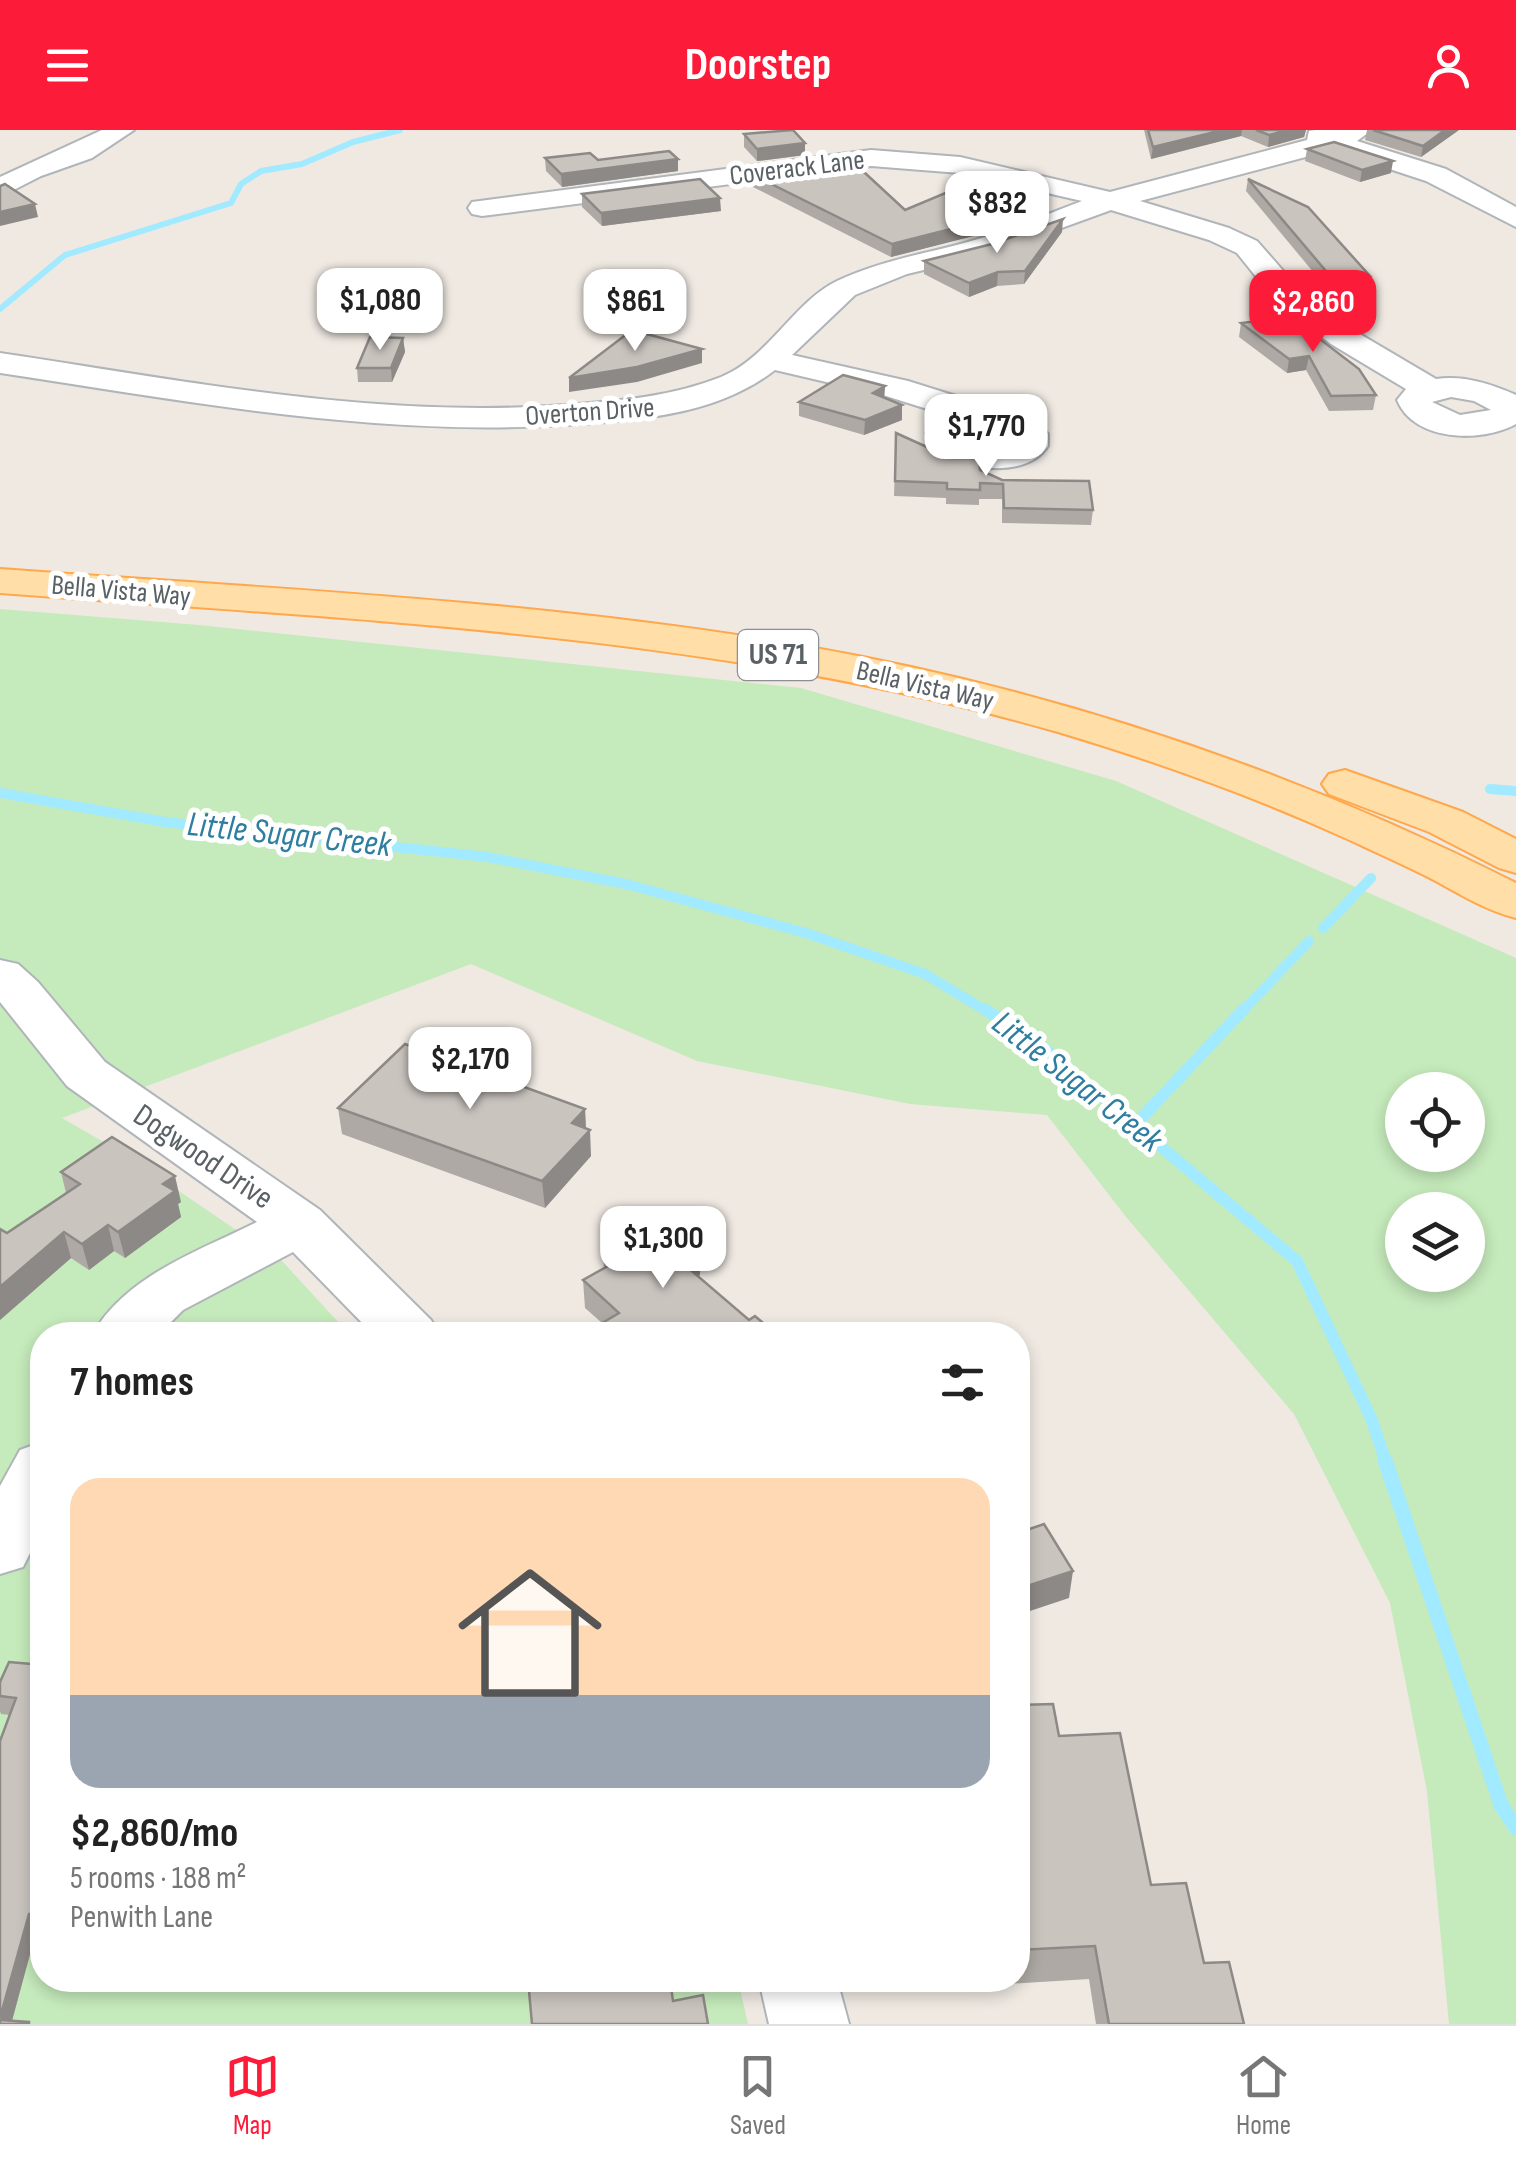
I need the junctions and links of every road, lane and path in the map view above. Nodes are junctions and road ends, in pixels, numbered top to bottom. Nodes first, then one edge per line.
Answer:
1 (121, 130) edge
2 (1298, 130) edge
3 (1346, 136) edge
4 (31, 170) junction
5 (0, 174) edge
6 (0, 189) edge
7 (1109, 201) junction
8 (482, 208) dead end
9 (1516, 218) edge
10 (769, 360) junction
11 (0, 364) edge
12 (1432, 390) dead end
13 (960, 408) dead end
14 (0, 555) edge
15 (0, 581) edge
16 (1446, 822) junction
17 (1516, 848) edge
18 (1516, 858) edge
19 (1516, 903) edge
20 (0, 974) edge
21 (300, 1224) junction
22 (135, 1322) edge
23 (397, 1322) edge
24 (30, 1489) edge
25 (0, 1548) edge
26 (801, 1992) edge
27 (809, 2024) edge

1 - 4 street
2 - 3 street
3 - 7 street, Overton Drive
3 - 9 street
4 - 5 street
4 - 6 street
7 - 8 street, Coverack Lane
7 - 10 street, Overton Drive
7 - 12 street, Coverack Lane
10 - 11 street, Overton Drive
10 - 13 street
14 - 16 main road, Bella Vista Way / US 71
15 - 19 main road, Bella Vista Way / US 71
16 - 17 main road
16 - 18 main road, Bella Vista Way / US 71
20 - 21 street, Dogwood Drive
21 - 22 street
21 - 23 street, Dogwood Drive
24 - 25 street
26 - 27 street

